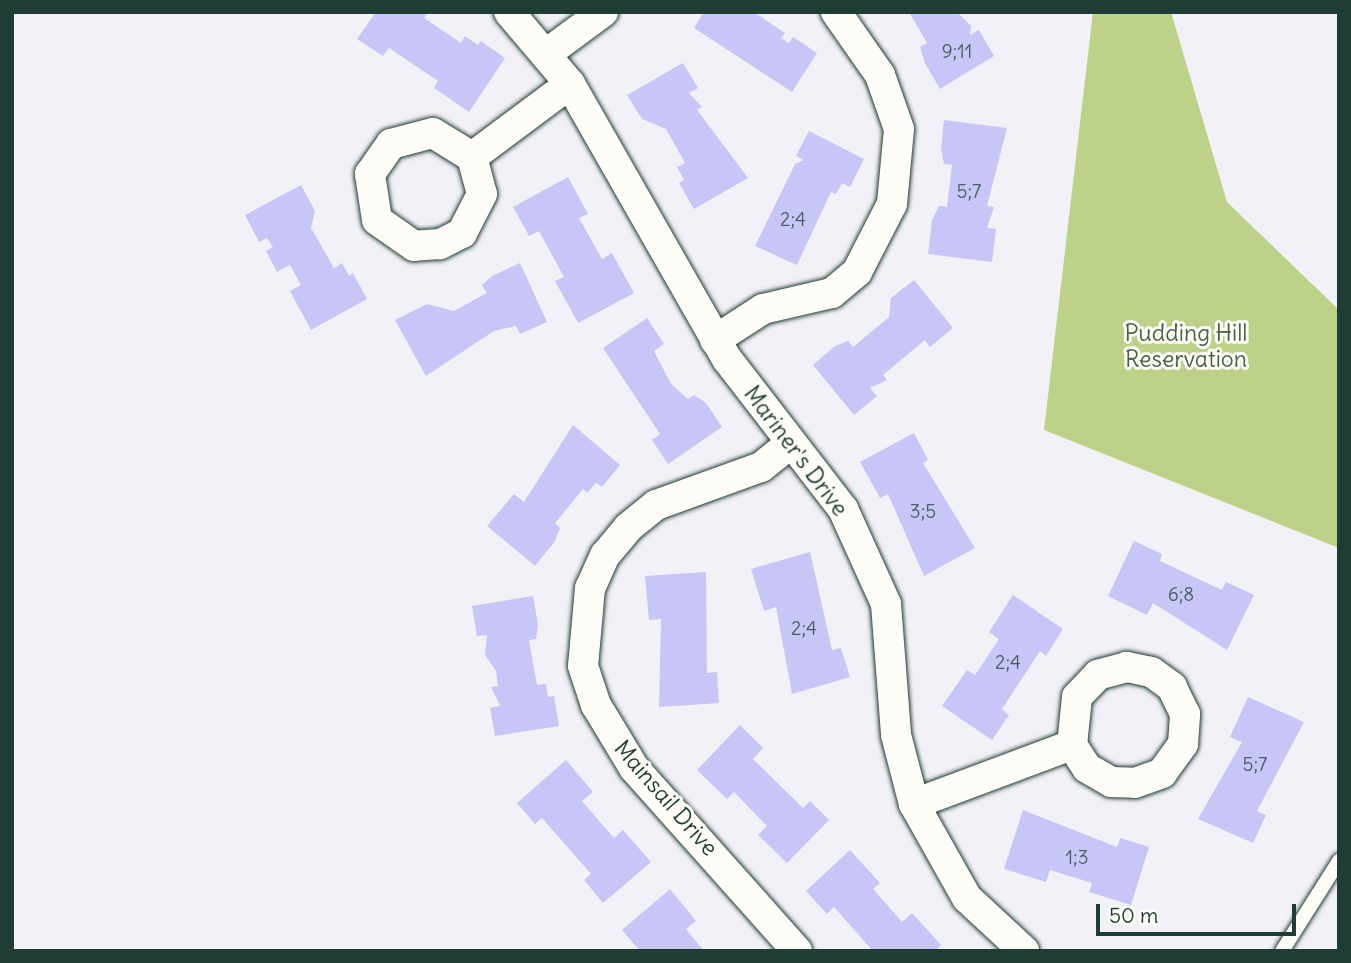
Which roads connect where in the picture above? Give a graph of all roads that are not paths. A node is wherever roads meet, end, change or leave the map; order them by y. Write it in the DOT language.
graph roads {
  1 [pos="509,12"];
  2 [pos="603,12"];
  3 [pos="836,12"];
  4 [pos="546,54"];
  5 [pos="570,84"];
  6 [pos="472,157"];
  7 [pos="715,340"];
  8 [pos="791,443"];
  9 [pos="1072,745"];
  10 [pos="914,804"];
  11 [pos="1339,861"];
  12 [pos="797,951"];
  13 [pos="1024,951"];
  14 [pos="1282,951"];
  1 -- 4 [label="street, Mariner's Drive"];
  2 -- 4 [label="street"];
  3 -- 7 [label="street"];
  4 -- 5 [label="street, Mariner's Drive"];
  5 -- 6 [label="street"];
  5 -- 7 [label="street, Mariner's Drive"];
  7 -- 8 [label="street, Mariner's Drive"];
  8 -- 10 [label="street, Mariner's Drive"];
  8 -- 12 [label="street, Mainsail Drive"];
  9 -- 10 [label="street"];
  10 -- 13 [label="street, Mariner's Drive"];
  11 -- 14 [label="lane"];
}
